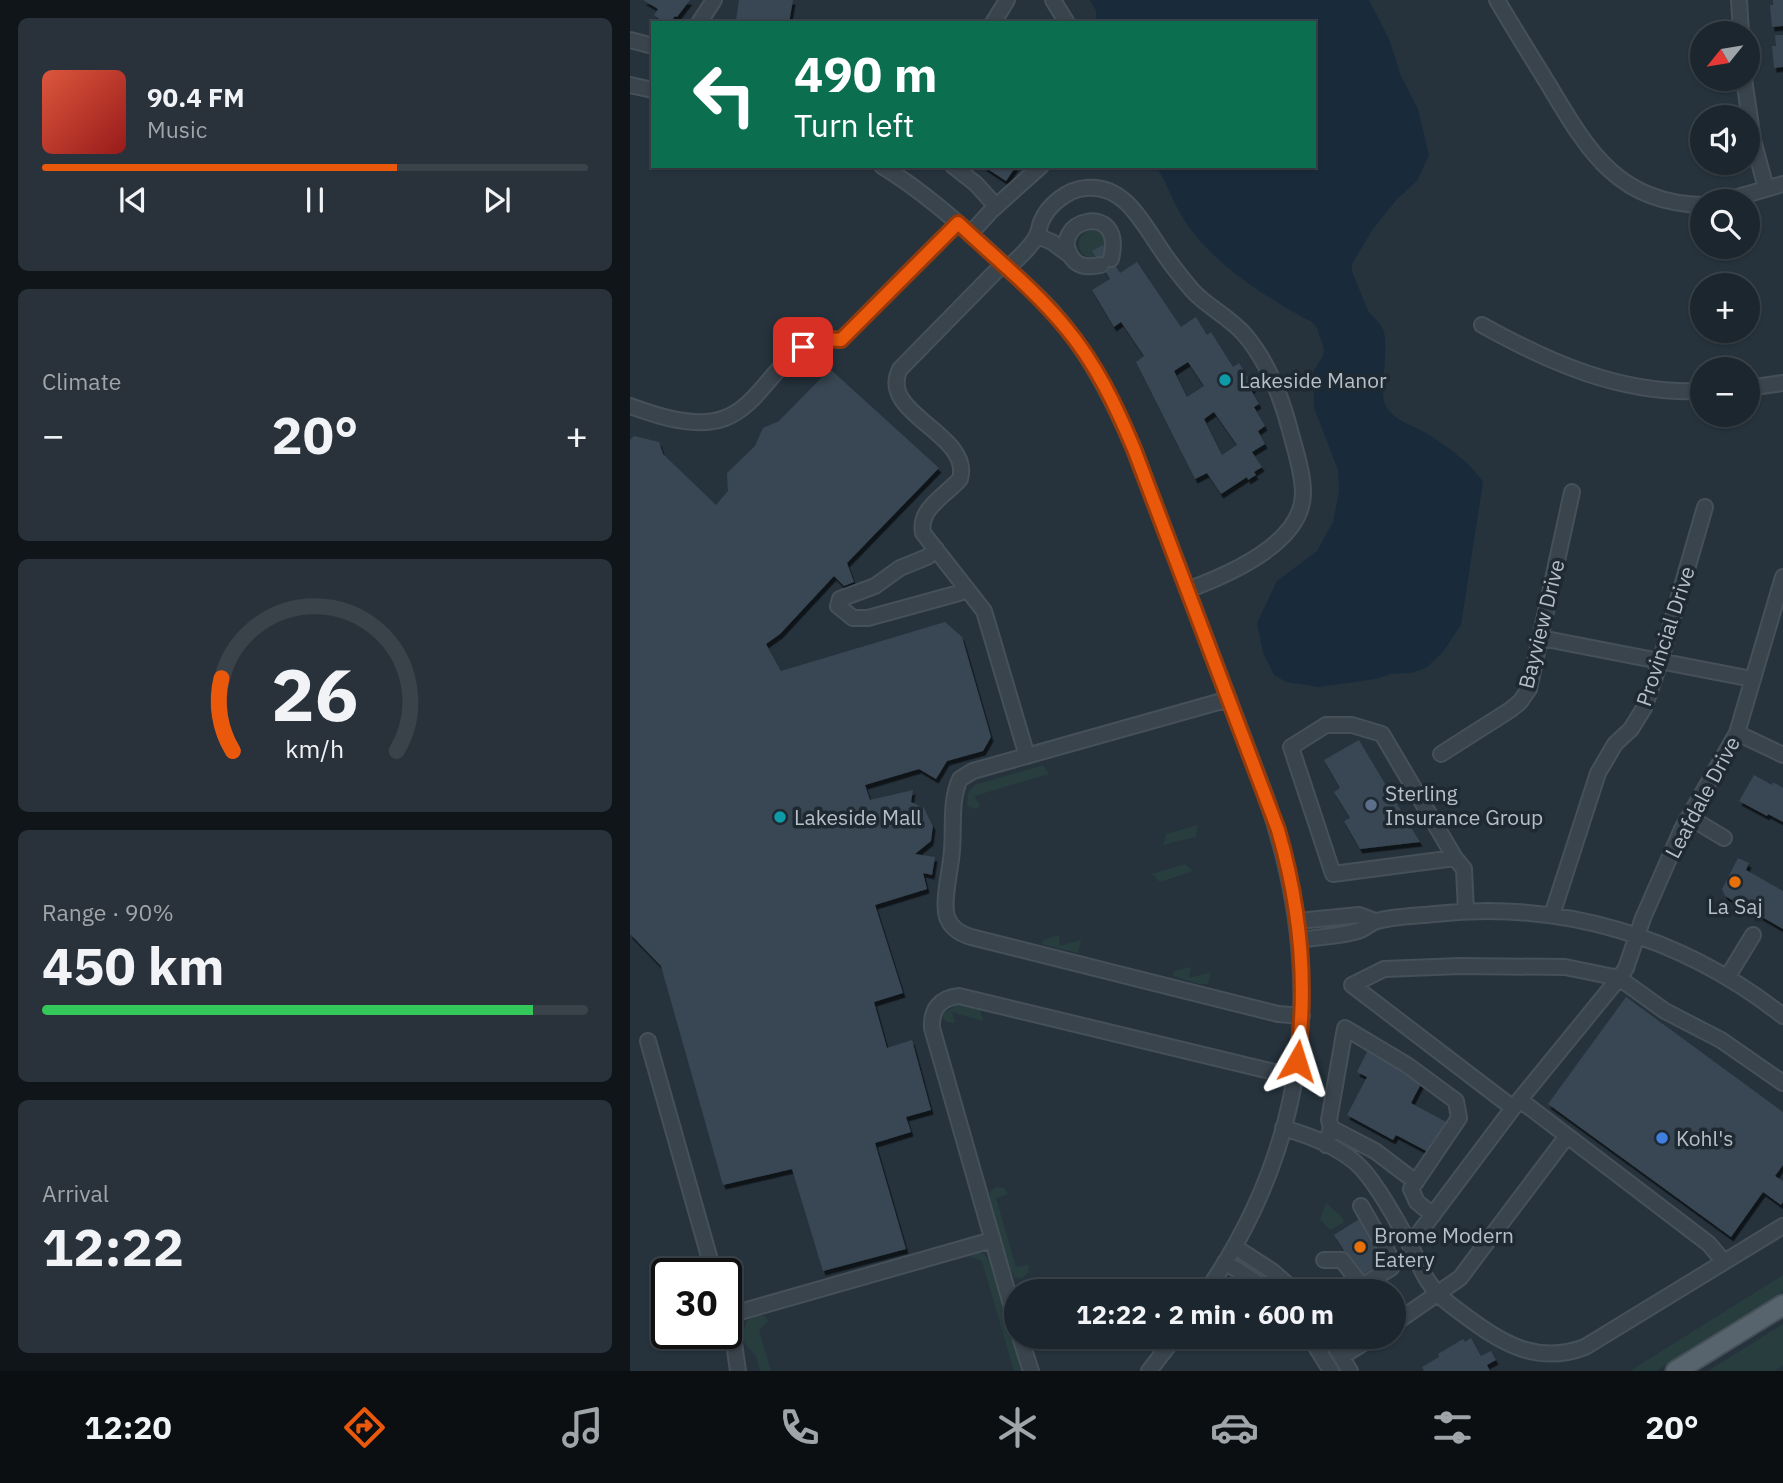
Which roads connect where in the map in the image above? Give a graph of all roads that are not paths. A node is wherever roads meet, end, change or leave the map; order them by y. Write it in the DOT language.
graph roads {
  1 [pos="714,0"];
  2 [pos="1007,0"];
  3 [pos="1053,0"];
  4 [pos="1497,0"];
  5 [pos="1740,0"];
  6 [pos="700,21"];
  7 [pos="994,21"];
  8 [pos="1067,21"];
  9 [pos="1741,21"];
  10 [pos="630,40"];
  11 [pos="651,45"];
  12 [pos="630,85"];
  13 [pos="651,90"];
  14 [pos="1746,91"];
  15 [pos="885,168"];
  16 [pos="956,168"];
  17 [pos="1039,168"];
  18 [pos="1783,184"];
  19 [pos="1766,188"];
  20 [pos="1760,190"];
  21 [pos="1690,204"];
  22 [pos="996,206"];
  23 [pos="958,223"];
  24 [pos="970,234"];
  25 [pos="1069,234"];
  26 [pos="1037,236"];
  27 [pos="1052,242"];
  28 [pos="1071,256"];
  29 [pos="1005,266"];
  30 [pos="1482,325"];
  31 [pos="1783,383"];
  32 [pos="1760,386"];
  33 [pos="1690,391"];
  34 [pos="630,406"];
  35 [pos="1572,492"];
  36 [pos="1705,507"];
  37 [pos="936,549"];
  38 [pos="1783,577"];
  39 [pos="967,589"];
  40 [pos="1187,590"];
  41 [pos="1541,638"];
  42 [pos="1660,662"];
  43 [pos="1752,680"];
  44 [pos="1229,699"];
  45 [pos="1737,733"];
  46 [pos="1441,754"];
  47 [pos="1027,755"];
  48 [pos="1783,755"];
  49 [pos="1689,817"];
  50 [pos="1724,838"];
  51 [pos="1455,858"];
  52 [pos="1466,911"];
  53 [pos="1552,915"];
  54 [pos="1298,921"];
  55 [pos="1376,921"];
  56 [pos="1753,934"];
  57 [pos="1637,935"];
  58 [pos="1300,940"];
  59 [pos="1728,976"];
  60 [pos="1619,978"];
  61 [pos="1781,1011"];
  62 [pos="1302,1016"];
  63 [pos="648,1041"];
  64 [pos="1295,1077"];
  65 [pos="1783,1083"];
  66 [pos="1517,1104"];
  67 [pos="1283,1128"];
  68 [pos="1331,1128"];
  69 [pos="1567,1136"];
  70 [pos="1326,1144"];
  71 [pos="1416,1182"];
  72 [pos="1361,1206"];
  73 [pos="1433,1215"];
  74 [pos="1783,1226"];
  75 [pos="992,1240"];
  76 [pos="1410,1245"];
  77 [pos="1235,1247"];
  78 [pos="709,1258"];
  79 [pos="1324,1259"];
  80 [pos="1226,1262"];
  81 [pos="1724,1262"];
  82 [pos="1215,1279"];
  83 [pos="1252,1279"];
  84 [pos="1281,1279"];
  85 [pos="1004,1281"];
  86 [pos="1438,1294"];
  87 [pos="1783,1305"];
  88 [pos="1406,1316"];
  89 [pos="1024,1349"];
  90 [pos="1166,1349"];
  91 [pos="1317,1349"];
  92 [pos="1336,1349"];
  93 [pos="1354,1349"];
  94 [pos="1341,1357"];
  95 [pos="1685,1368"];
  96 [pos="738,1371"];
  97 [pos="1031,1371"];
  98 [pos="1149,1371"];
  99 [pos="1331,1371"];
  100 [pos="1350,1371"];
  1 -- 6 [label="street"];
  2 -- 7 [label="street"];
  3 -- 8 [label="street"];
  4 -- 21 [label="street"];
  5 -- 9 [label="street"];
  10 -- 11 [label="street"];
  12 -- 13 [label="street"];
  14 -- 19 [label="street"];
  15 -- 23 [label="street"];
  16 -- 22 [label="street"];
  17 -- 22 [label="street"];
  18 -- 19 [label="street"];
  19 -- 20 [label="street"];
  22 -- 24 [label="street"];
  23 -- 24 [label="street"];
  23 -- 34 [label="street"];
  24 -- 29 [label="street"];
  25 -- 27 [label="street"];
  25 -- 28 [label="street"];
  25 -- 28 [label="street"];
  26 -- 27 [label="street"];
  26 -- 29 [label="street"];
  26 -- 40 [label="street"];
  27 -- 28 [label="street"];
  29 -- 37 [label="street"];
  29 -- 40 [label="street"];
  30 -- 33 [label="street"];
  31 -- 32 [label="street"];
  35 -- 41 [label="street, Bayview Drive"];
  36 -- 42 [label="street, Provincial Drive"];
  37 -- 39 [label="street"];
  37 -- 39 [label="street"];
  38 -- 43 [label="street, Leafdale Drive"];
  39 -- 47 [label="street"];
  40 -- 44 [label="street"];
  41 -- 42 [label="street"];
  41 -- 46 [label="street, Bayview Drive"];
  42 -- 43 [label="street"];
  42 -- 53 [label="street, Provincial Drive"];
  43 -- 45 [label="street, Leafdale Drive"];
  44 -- 47 [label="street"];
  44 -- 54 [label="street"];
  45 -- 48 [label="street"];
  45 -- 49 [label="street, Leafdale Drive"];
  47 -- 62 [label="street"];
  49 -- 50 [label="street"];
  49 -- 57 [label="street, Leafdale Drive"];
  51 -- 51 [label="street"];
  51 -- 52 [label="street"];
  52 -- 53 [label="street"];
  52 -- 55 [label="street"];
  53 -- 57 [label="street"];
  54 -- 55 [label="street"];
  54 -- 58 [label="street"];
  55 -- 58 [label="street"];
  56 -- 59 [label="street"];
  57 -- 59 [label="street"];
  57 -- 60 [label="street, Leafdale Drive"];
  58 -- 62 [label="street"];
  59 -- 61 [label="street"];
  60 -- 65 [label="street"];
  60 -- 66 [label="street, Leafdale Drive"];
  60 -- 66 [label="street"];
  62 -- 64 [label="street"];
  63 -- 78 [label="street"];
  64 -- 67 [label="street"];
  64 -- 75 [label="street"];
  66 -- 69 [label="street"];
  66 -- 73 [label="street, Leafdale Drive"];
  67 -- 70 [label="street"];
  67 -- 77 [label="street"];
  68 -- 70 [label="street"];
  68 -- 71 [label="street"];
  68 -- 71 [label="street"];
  69 -- 81 [label="street"];
  69 -- 86 [label="street"];
  70 -- 76 [label="street"];
  71 -- 73 [label="street"];
  72 -- 79 [label="street"];
  73 -- 76 [label="street, Leafdale Drive"];
  74 -- 81 [label="street"];
  75 -- 85 [label="street"];
  75 -- 96 [label="street"];
  76 -- 86 [label="street"];
  77 -- 80 [label="street"];
  77 -- 84 [label="street"];
  80 -- 82 [label="street"];
  80 -- 83 [label="street"];
  81 -- 86 [label="street"];
  86 -- 88 [label="street"];
  87 -- 95 [label="main road"];
  89 -- 97 [label="street"];
  90 -- 98 [label="street"];
  91 -- 99 [label="street"];
  92 -- 94 [label="street"];
  93 -- 94 [label="street"];
  94 -- 100 [label="street"];
}
